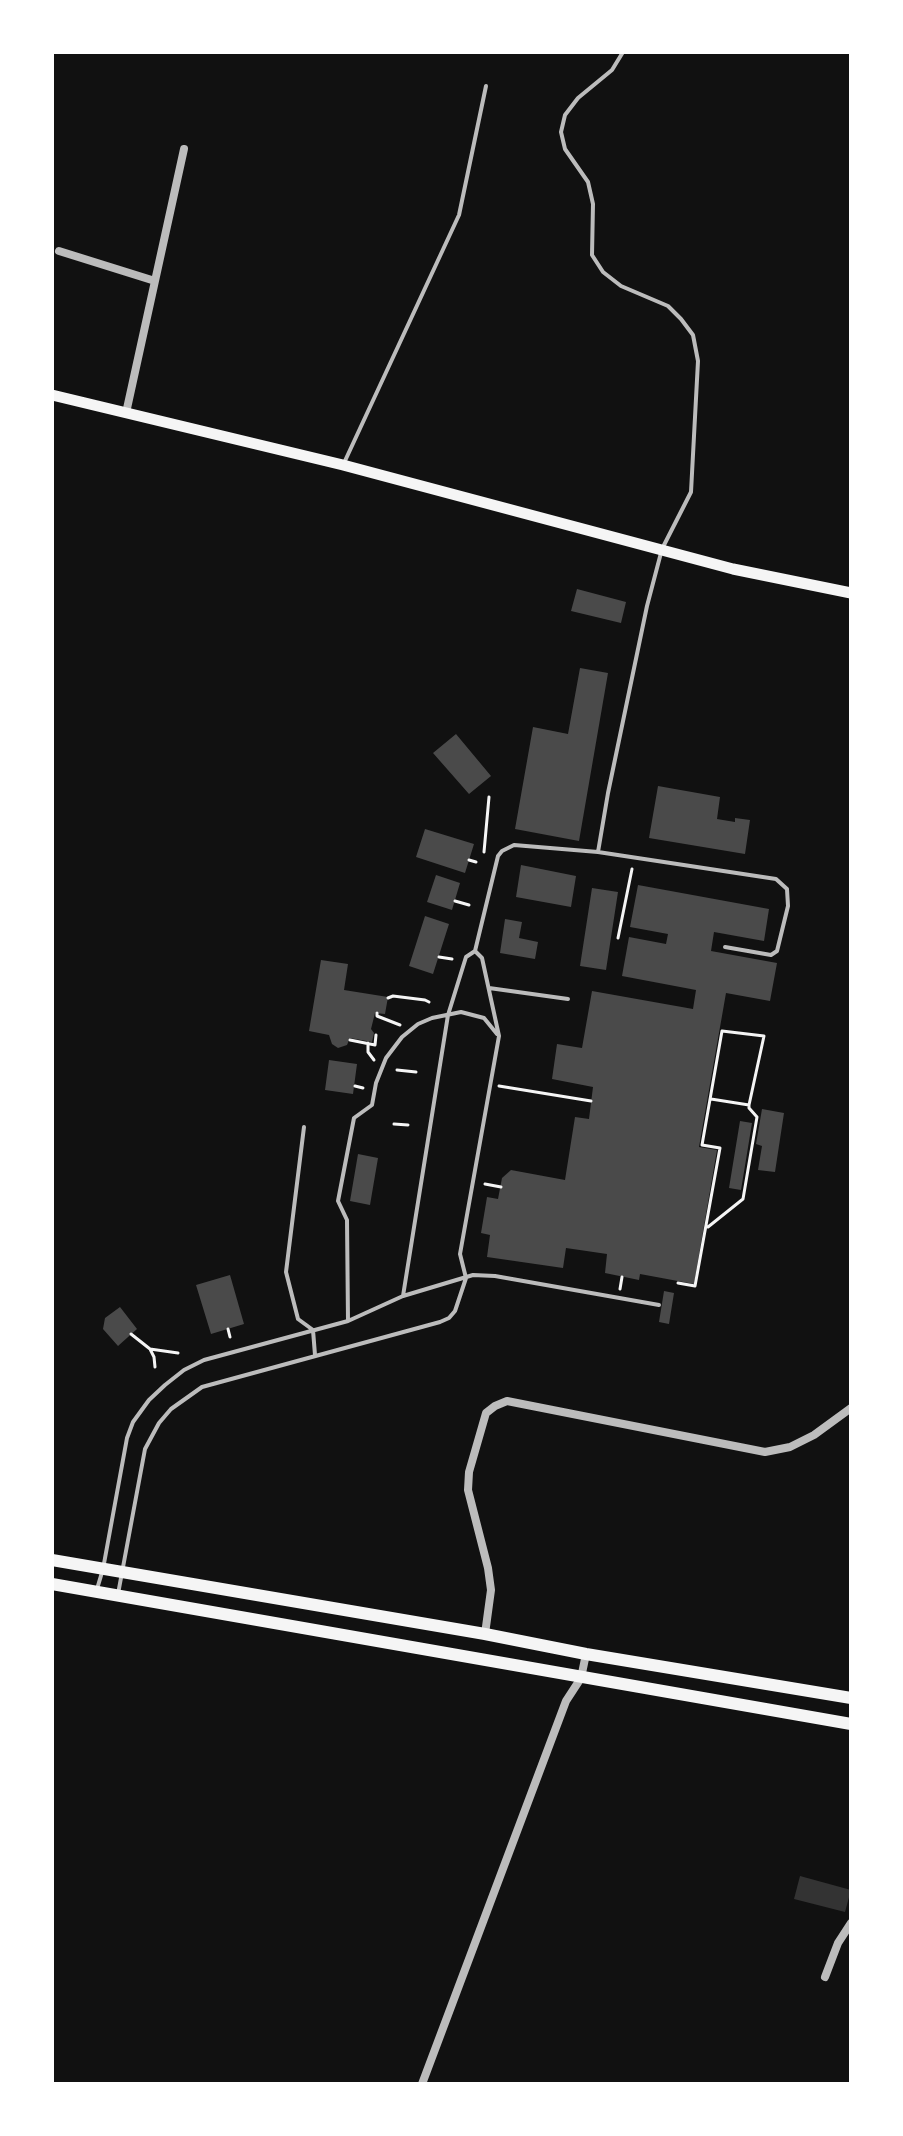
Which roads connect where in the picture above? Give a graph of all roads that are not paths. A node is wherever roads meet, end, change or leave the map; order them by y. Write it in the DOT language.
graph roads {
  1 [pos="623,52"];
  2 [pos="486,86"];
  3 [pos="184,149"];
  4 [pos="59,251"];
  5 [pos="155,281"];
  6 [pos="52,395"];
  7 [pos="126,413"];
  8 [pos="343,465"];
  9 [pos="662,549"];
  10 [pos="851,593"];
  11 [pos="598,852"];
  12 [pos="725,947"];
  13 [pos="475,951"];
  14 [pos="489,988"];
  15 [pos="568,999"];
  16 [pos="448,1015"];
  17 [pos="499,1036"];
  18 [pos="304,1127"];
  19 [pos="466,1278"];
  20 [pos="403,1296"];
  21 [pos="659,1305"];
  22 [pos="348,1321"];
  23 [pos="313,1330"];
  24 [pos="315,1355"];
  25 [pos="851,1408"];
  26 [pos="52,1560"];
  27 [pos="103,1569"];
  28 [pos="122,1573"];
  29 [pos="52,1584"];
  30 [pos="96,1591"];
  31 [pos="118,1597"];
  32 [pos="299,1602"];
  33 [pos="296,1626"];
  34 [pos="485,1634"];
  35 [pos="586,1654"];
  36 [pos="581,1678"];
  37 [pos="739,1679"];
  38 [pos="851,1698"];
  39 [pos="734,1703"];
  40 [pos="851,1724"];
  41 [pos="851,1923"];
  42 [pos="825,1977"];
  43 [pos="422,2084"];
  1 -- 9 [label="lane"];
  2 -- 8 [label="lane"];
  3 -- 5 [label="street"];
  4 -- 5 [label="street"];
  5 -- 7 [label="street"];
  6 -- 7 [label="main road"];
  7 -- 8 [label="main road"];
  8 -- 9 [label="main road"];
  9 -- 10 [label="main road"];
  9 -- 11 [label="lane"];
  11 -- 12 [label="lane"];
  11 -- 13 [label="lane"];
  13 -- 14 [label="lane"];
  13 -- 16 [label="lane"];
  14 -- 15 [label="lane"];
  14 -- 17 [label="lane"];
  16 -- 17 [label="lane"];
  16 -- 20 [label="lane"];
  16 -- 22 [label="lane"];
  17 -- 19 [label="lane"];
  18 -- 23 [label="lane"];
  19 -- 20 [label="lane"];
  19 -- 21 [label="lane"];
  19 -- 24 [label="lane"];
  20 -- 22 [label="lane"];
  22 -- 23 [label="lane"];
  23 -- 24 [label="lane"];
  23 -- 27 [label="lane"];
  24 -- 28 [label="lane"];
  25 -- 34 [label="street"];
  26 -- 27 [label="highway"];
  27 -- 28 [label="highway"];
  27 -- 30 [label="lane"];
  28 -- 31 [label="lane"];
  28 -- 32 [label="highway"];
  29 -- 30 [label="highway"];
  30 -- 31 [label="highway"];
  31 -- 33 [label="highway"];
  32 -- 33 [label="highway"];
  32 -- 34 [label="highway"];
  33 -- 36 [label="highway"];
  34 -- 35 [label="highway"];
  35 -- 36 [label="street"];
  35 -- 37 [label="highway"];
  36 -- 39 [label="highway"];
  36 -- 43 [label="street"];
  37 -- 38 [label="highway"];
  37 -- 39 [label="highway"];
  39 -- 40 [label="highway"];
  41 -- 42 [label="street"];
}
